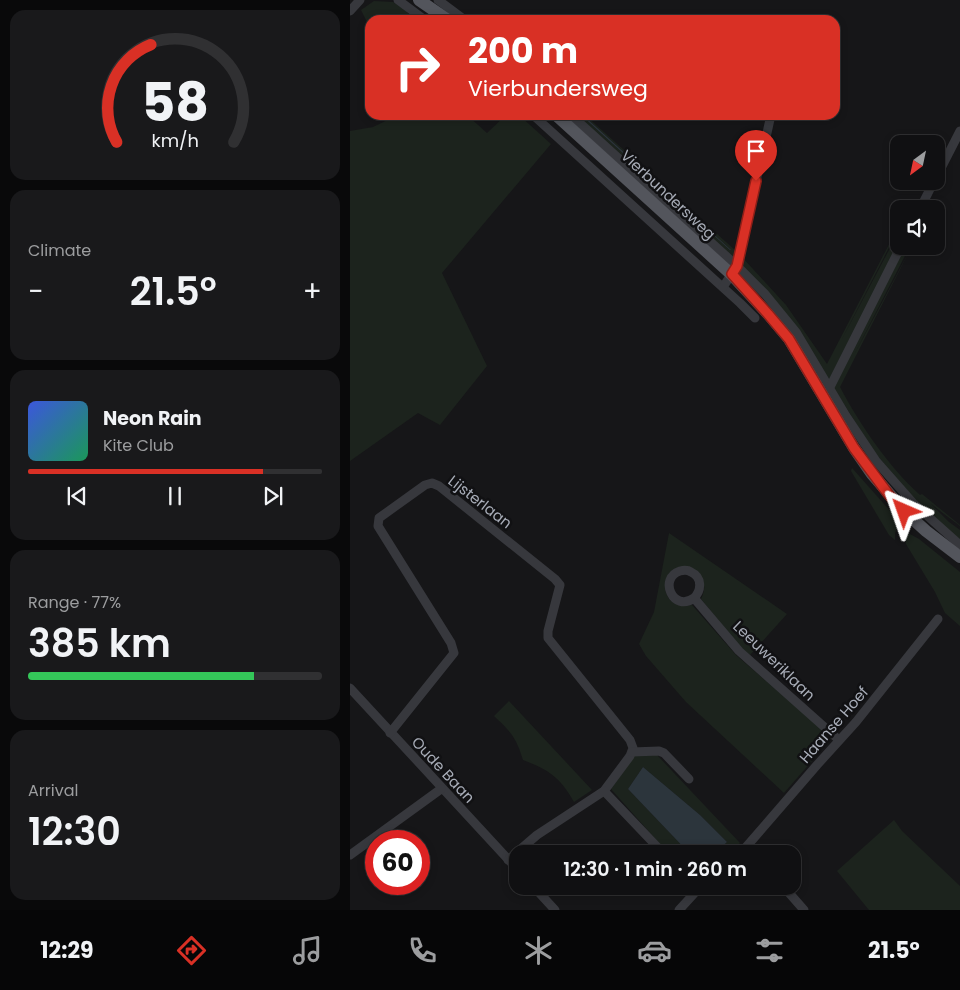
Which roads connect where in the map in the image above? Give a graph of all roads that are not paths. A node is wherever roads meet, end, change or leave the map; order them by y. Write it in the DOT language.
graph roads {
  1 [pos="360,0"];
  2 [pos="398,0"];
  3 [pos="419,0"];
  4 [pos="438,0"];
  5 [pos="350,11"];
  6 [pos="419,15"];
  7 [pos="441,15"];
  8 [pos="458,15"];
  9 [pos="538,120"];
  10 [pos="562,120"];
  11 [pos="575,120"];
  12 [pos="770,120"];
  13 [pos="960,132"];
  14 [pos="945,161"];
  15 [pos="896,255"];
  16 [pos="734,270"];
  17 [pos="722,287"];
  18 [pos="755,318"];
  19 [pos="830,387"];
  20 [pos="824,399"];
  21 [pos="960,545"];
  22 [pos="960,558"];
  23 [pos="694,598"];
  24 [pos="938,619"];
  25 [pos="350,688"];
  26 [pos="390,733"];
  27 [pos="839,740"];
  28 [pos="632,752"];
  29 [pos="689,779"];
  30 [pos="442,789"];
  31 [pos="604,791"];
  32 [pos="655,845"];
  33 [pos="749,845"];
  34 [pos="350,855"];
  35 [pos="508,860"];
  36 [pos="541,895"];
  37 [pos="691,895"];
  38 [pos="791,895"];
  39 [pos="555,910"];
  40 [pos="679,910"];
  41 [pos="804,910"];
  1 -- 5 [label="street"];
  2 -- 6 [label="street"];
  3 -- 7 [label="main road"];
  4 -- 8 [label="street"];
  9 -- 17 [label="street, Vierbundersweg"];
  10 -- 16 [label="main road, Vierbundersweg"];
  11 -- 16 [label="street, Vierbundersweg"];
  12 -- 16 [label="street"];
  13 -- 14 [label="street"];
  15 -- 19 [label="street"];
  16 -- 17 [label="street"];
  16 -- 19 [label="street, Vierbundersweg"];
  16 -- 20 [label="main road, Vierbundersweg"];
  17 -- 18 [label="street, Vierbundersweg"];
  19 -- 20 [label="street"];
  19 -- 21 [label="street, Vierbundersweg"];
  20 -- 22 [label="main road, Vierbundersweg"];
  23 -- 27 [label="street, Leeuweriklaan"];
  24 -- 27 [label="street, Haanse Hoef"];
  25 -- 26 [label="street, Oude Baan"];
  26 -- 28 [label="street, Lijsterlaan"];
  26 -- 30 [label="street, Oude Baan"];
  27 -- 33 [label="street, Haanse Hoef"];
  28 -- 29 [label="street"];
  28 -- 31 [label="street"];
  30 -- 34 [label="street"];
  30 -- 35 [label="street, Oude Baan"];
  31 -- 32 [label="street"];
  31 -- 35 [label="street"];
  36 -- 39 [label="street"];
  37 -- 40 [label="street"];
  38 -- 41 [label="street"];
}
